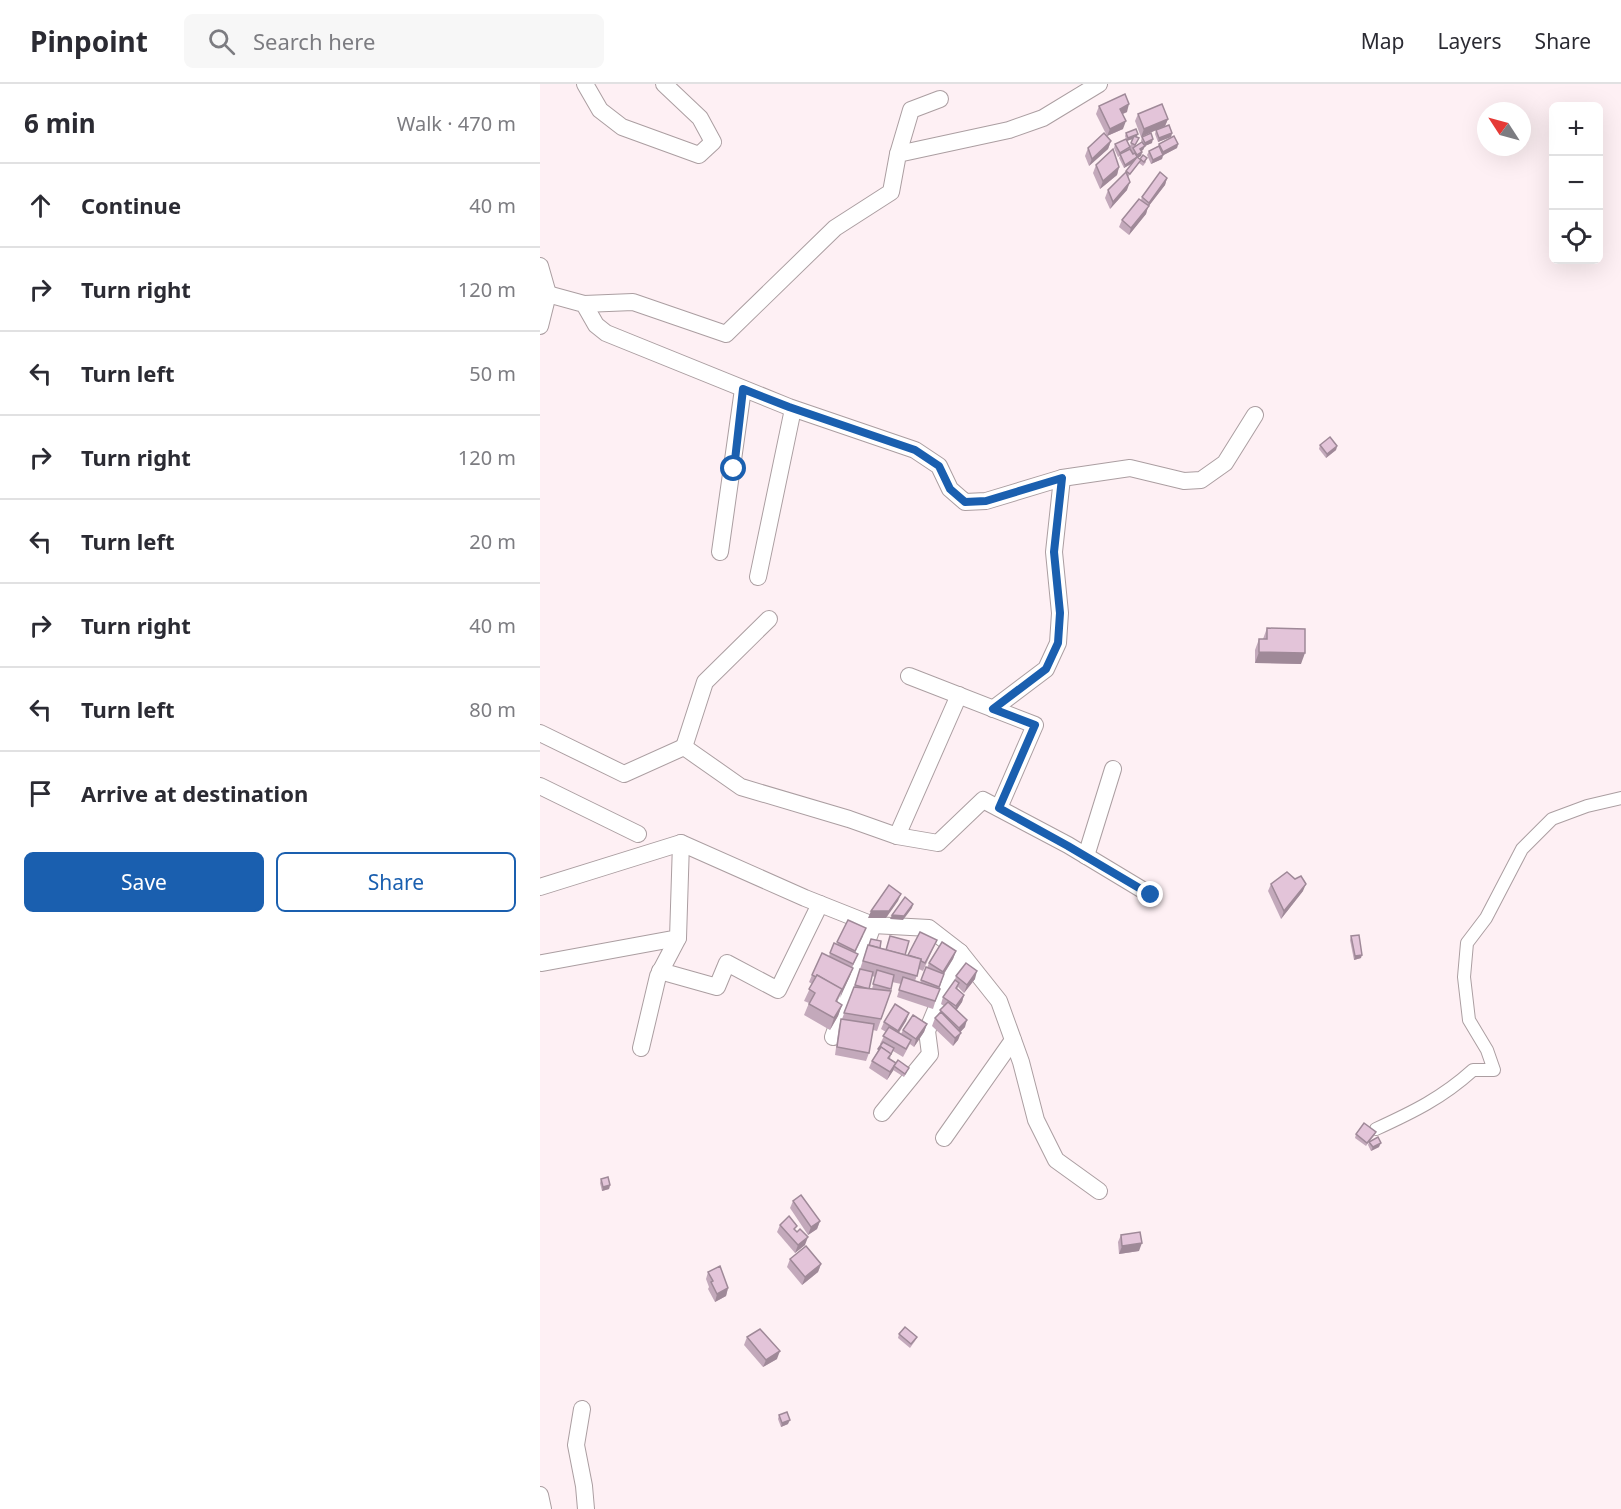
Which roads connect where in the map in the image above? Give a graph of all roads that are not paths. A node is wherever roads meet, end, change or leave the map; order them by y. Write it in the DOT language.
graph roads {
  1 [pos="585,84"];
  2 [pos="664,84"];
  3 [pos="1099,84"];
  4 [pos="940,99"];
  5 [pos="898,154"];
  6 [pos="540,266"];
  7 [pos="544,293"];
  8 [pos="584,304"];
  9 [pos="540,327"];
  10 [pos="743,389"];
  11 [pos="793,408"];
  12 [pos="1255,414"];
  13 [pos="1062,478"];
  14 [pos="720,552"];
  15 [pos="758,577"];
  16 [pos="768,619"];
  17 [pos="909,676"];
  18 [pos="959,695"];
  19 [pos="993,709"];
  20 [pos="540,733"];
  21 [pos="684,747"];
  22 [pos="1113,769"];
  23 [pos="540,786"];
  24 [pos="1621,798"];
  25 [pos="999,808"];
  26 [pos="638,834"];
  27 [pos="897,837"];
  28 [pos="681,843"];
  29 [pos="1086,856"];
  30 [pos="540,887"];
  31 [pos="1151,895"];
  32 [pos="820,904"];
  33 [pos="873,926"];
  34 [pos="678,938"];
  35 [pos="960,952"];
  36 [pos="543,963"];
  37 [pos="660,971"];
  38 [pos="833,1037"];
  39 [pos="1012,1040"];
  40 [pos="640,1048"];
  41 [pos="882,1113"];
  42 [pos="1376,1129"];
  43 [pos="944,1138"];
  44 [pos="1099,1191"];
  45 [pos="582,1409"];
  46 [pos="540,1495"];
  47 [pos="543,1509"];
  48 [pos="586,1509"];
  1 -- 2 [label="street"];
  3 -- 5 [label="street"];
  4 -- 5 [label="street"];
  5 -- 8 [label="street"];
  6 -- 7 [label="street"];
  7 -- 8 [label="street"];
  7 -- 9 [label="street"];
  8 -- 10 [label="street"];
  10 -- 11 [label="street"];
  10 -- 14 [label="street"];
  11 -- 13 [label="street"];
  11 -- 15 [label="street"];
  12 -- 13 [label="street"];
  13 -- 19 [label="street"];
  16 -- 21 [label="street"];
  17 -- 18 [label="street"];
  18 -- 19 [label="street"];
  18 -- 27 [label="street"];
  19 -- 25 [label="street"];
  20 -- 21 [label="street"];
  21 -- 27 [label="street"];
  22 -- 29 [label="street"];
  23 -- 26 [label="street"];
  24 -- 42 [label="street"];
  25 -- 27 [label="street"];
  25 -- 29 [label="street"];
  28 -- 30 [label="street"];
  28 -- 32 [label="street"];
  28 -- 34 [label="street"];
  29 -- 31 [label="street"];
  32 -- 33 [label="street"];
  32 -- 37 [label="street"];
  33 -- 35 [label="street"];
  33 -- 38 [label="street"];
  34 -- 36 [label="street"];
  34 -- 37 [label="street"];
  35 -- 39 [label="street"];
  35 -- 41 [label="street"];
  37 -- 40 [label="street"];
  39 -- 43 [label="street"];
  39 -- 44 [label="street"];
  45 -- 48 [label="street"];
  46 -- 47 [label="street"];
}
